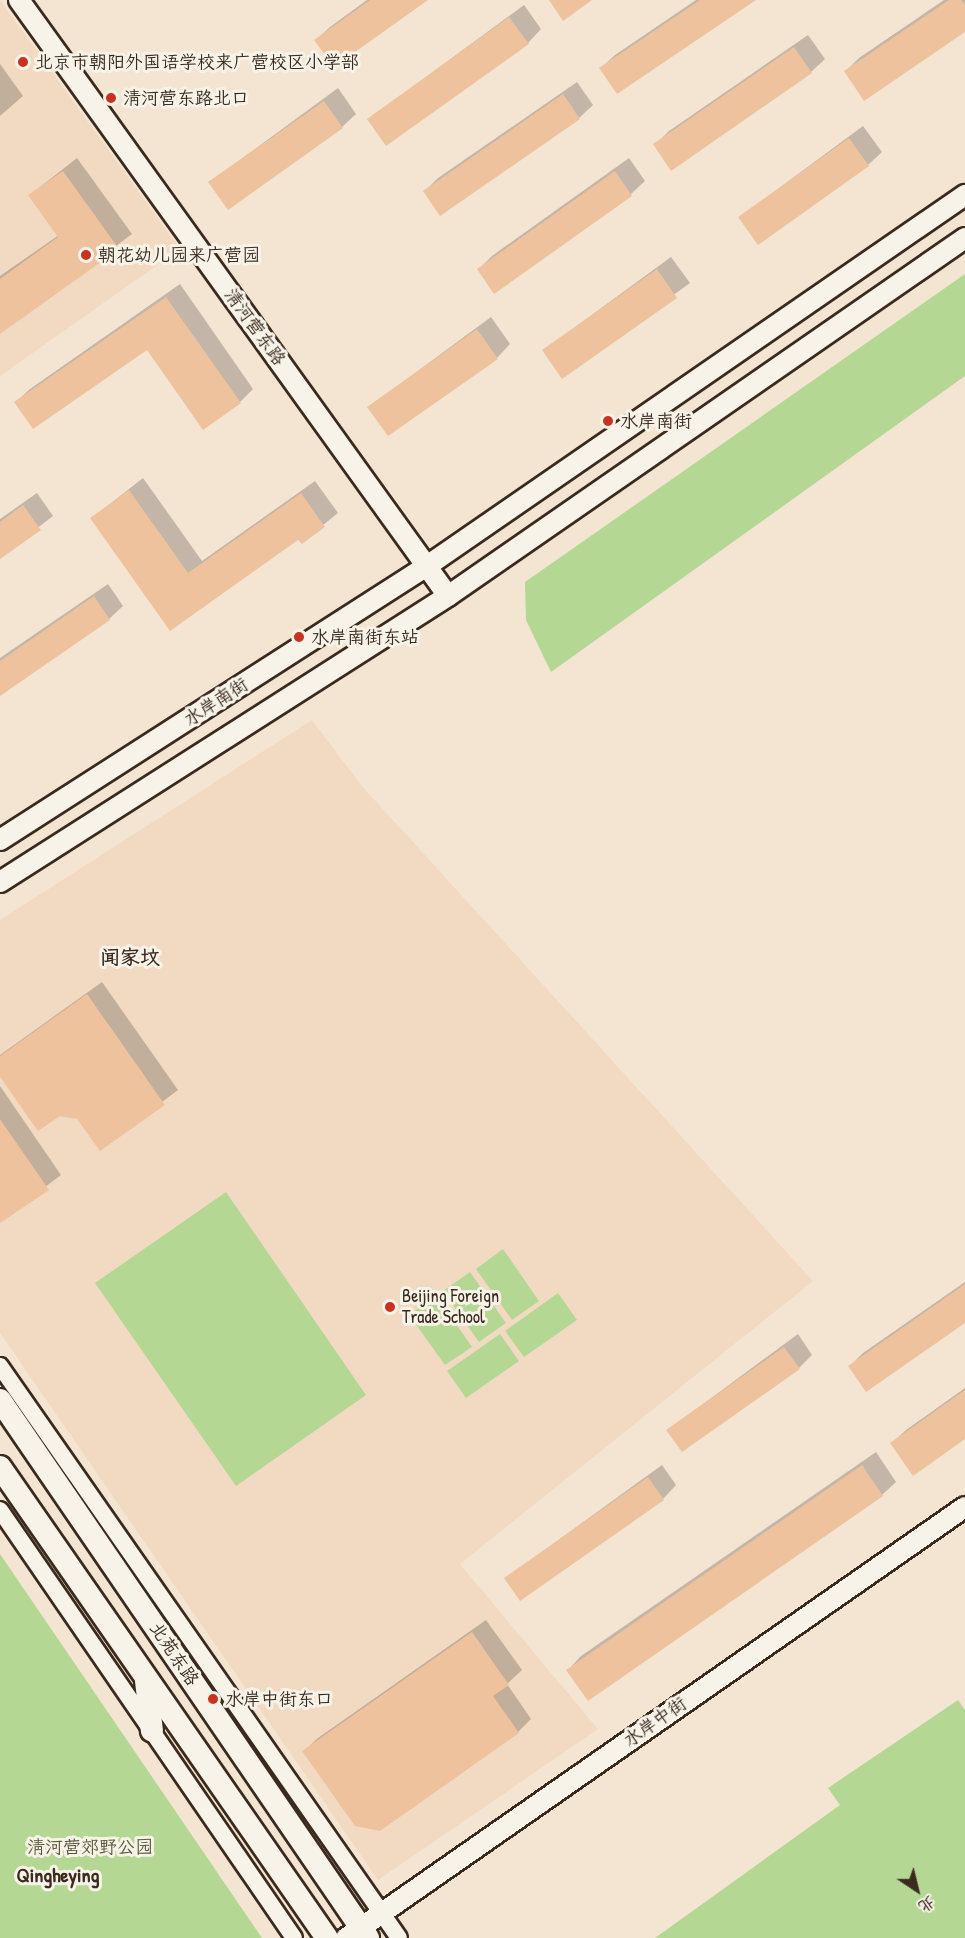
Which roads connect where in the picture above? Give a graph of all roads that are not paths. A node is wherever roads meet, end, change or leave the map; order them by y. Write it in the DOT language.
graph roads {
  1 [pos="19,0"];
  2 [pos="965,195"];
  3 [pos="965,238"];
  4 [pos="427,566"];
  5 [pos="448,596"];
  6 [pos="0,840"];
  7 [pos="0,882"];
  8 [pos="0,1366"];
  9 [pos="0,1400"];
  10 [pos="0,1467"];
  11 [pos="965,1507"];
  12 [pos="0,1510"];
  13 [pos="146,1677"];
  14 [pos="152,1731"];
  15 [pos="381,1912"];
  16 [pos="358,1934"];
  17 [pos="294,1938"];
  18 [pos="327,1938"];
  19 [pos="399,1938"];
  1 -- 4 [label="street, 清河营东路"];
  2 -- 4 [label="street, 水岸南街"];
  3 -- 5 [label="street, 水岸南街"];
  4 -- 5 [label="street, 清河营东路"];
  4 -- 6 [label="street, 水岸南街"];
  5 -- 7 [label="street, 水岸南街"];
  8 -- 15 [label="street"];
  9 -- 16 [label="main road, 北苑东路"];
  10 -- 13 [label="main road, 北苑东路"];
  11 -- 15 [label="street, 水岸中街"];
  12 -- 14 [label="street"];
  13 -- 14 [label="main road"];
  13 -- 18 [label="main road, 北苑东路"];
  14 -- 17 [label="street"];
  15 -- 16 [label="street, 水岸中街"];
  15 -- 19 [label="street"];
}
